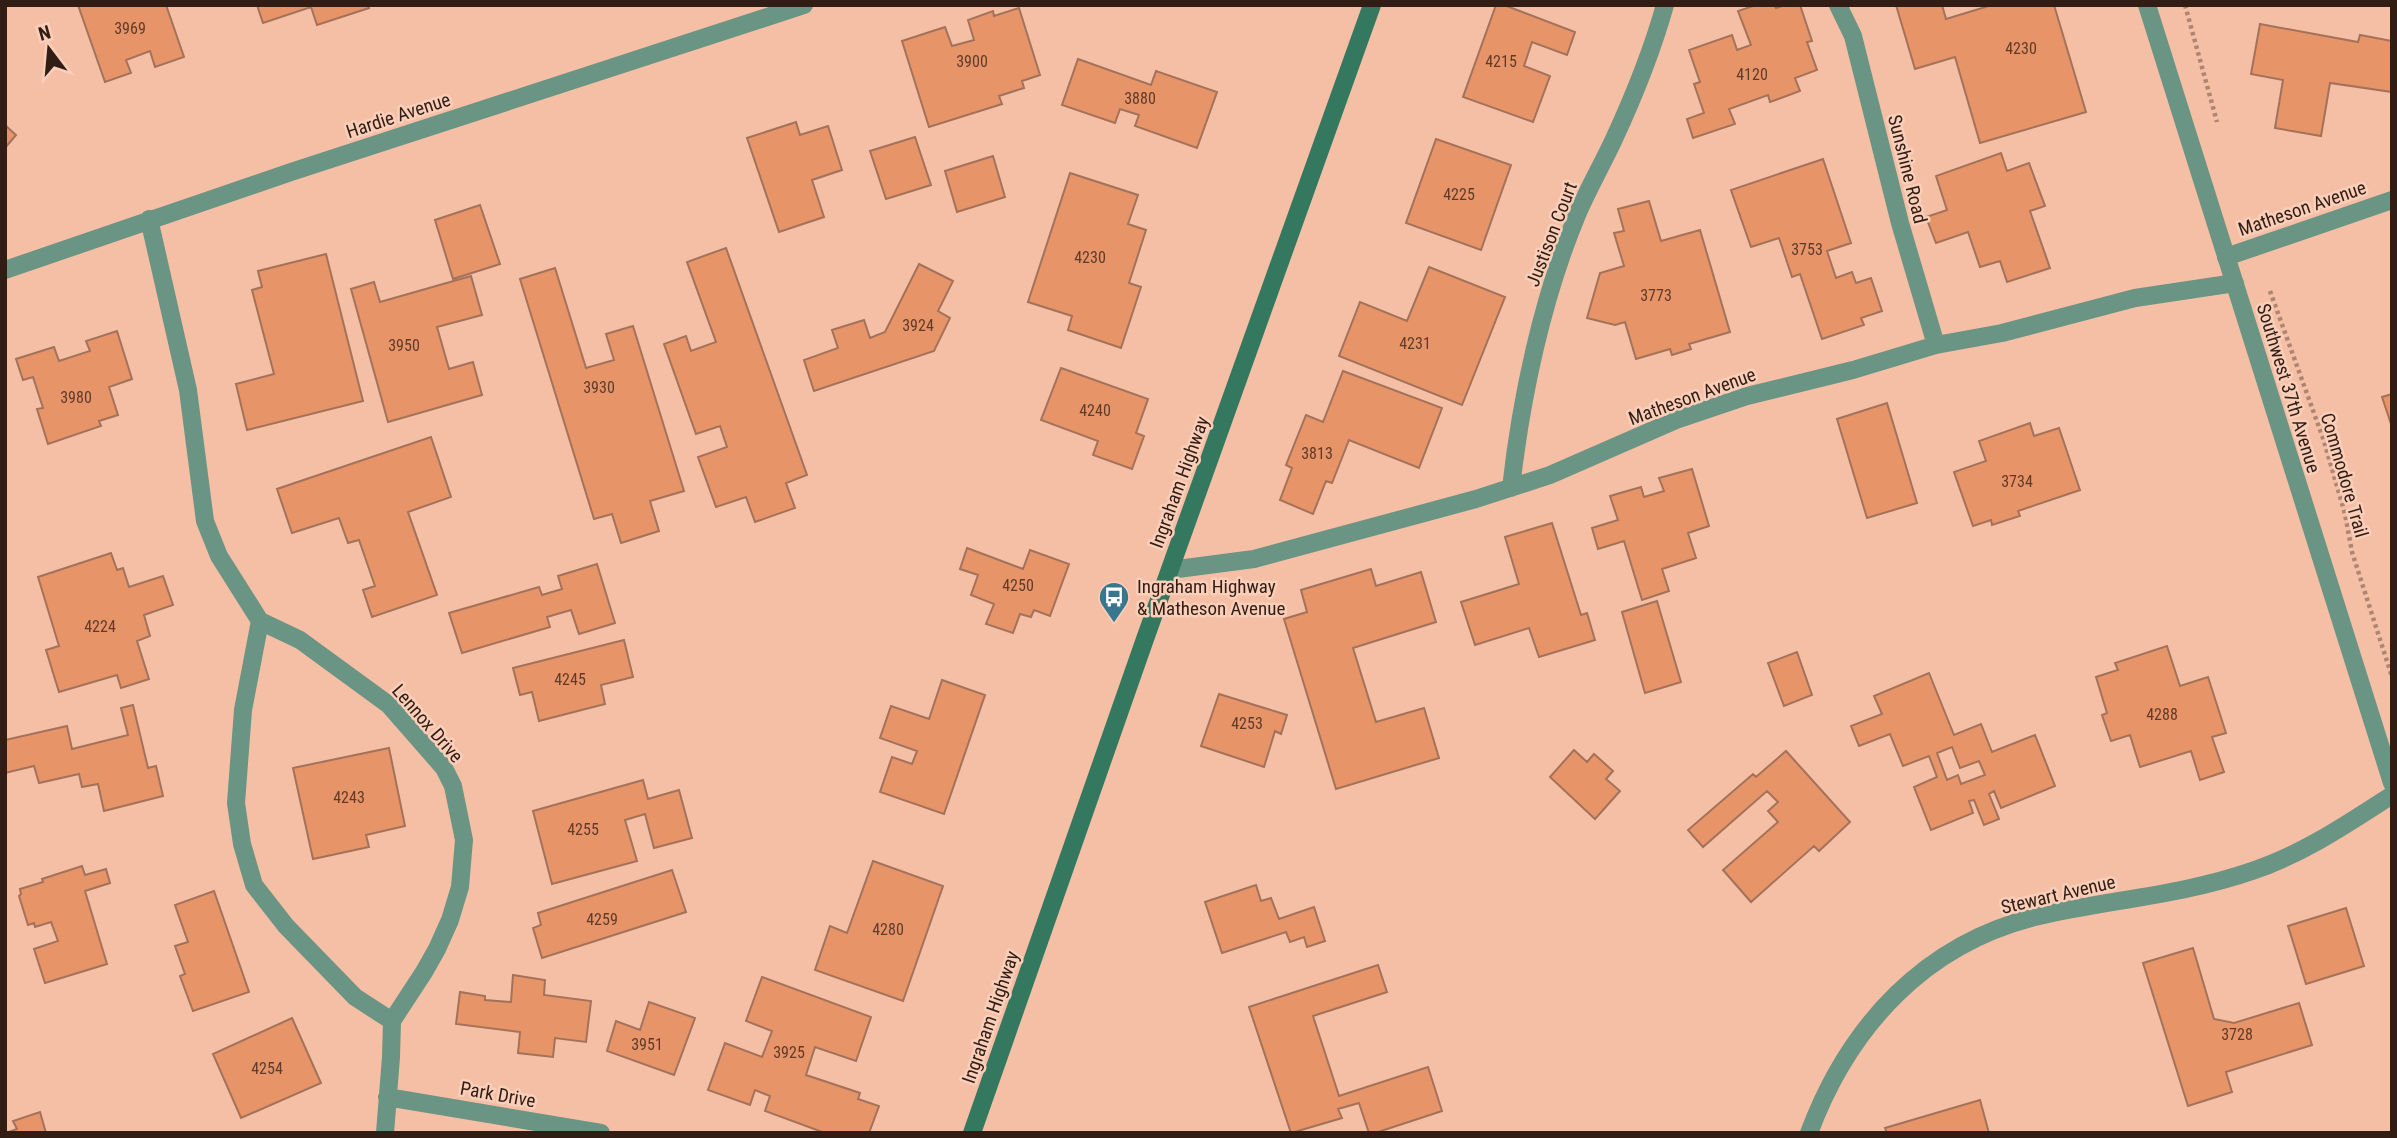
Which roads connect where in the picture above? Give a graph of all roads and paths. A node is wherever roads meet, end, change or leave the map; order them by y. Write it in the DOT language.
graph roads {
  1 [pos="804,5"];
  2 [pos="1372,5"];
  3 [pos="1665,5"];
  4 [pos="1838,5"];
  5 [pos="2147,5"];
  6 [pos="2185,5"];
  7 [pos="2218,128"];
  8 [pos="2392,200"];
  9 [pos="149,219"];
  10 [pos="2226,257"];
  11 [pos="5,270"];
  12 [pos="2267,282"];
  13 [pos="2235,283"];
  14 [pos="1936,345"];
  15 [pos="1511,488"];
  16 [pos="1170,570"];
  17 [pos="260,621"];
  18 [pos="2392,677"];
  19 [pos="2392,783"];
  20 [pos="2392,795"];
  21 [pos="392,1021"];
  22 [pos="387,1097"];
  23 [pos="385,1133"];
  24 [pos="601,1133"];
  25 [pos="972,1133"];
  26 [pos="1809,1133"];
  1 -- 9 [label="street, Hardie Avenue"];
  2 -- 16 [label="main road, Ingraham Highway"];
  3 -- 15 [label="street, Justison Court"];
  4 -- 14 [label="street, Sunshine Road"];
  5 -- 10 [label="street, Southwest 37th Avenue"];
  6 -- 7 [label="path"];
  8 -- 10 [label="street, Matheson Avenue"];
  9 -- 11 [label="street, Hardie Avenue"];
  9 -- 17 [label="street"];
  10 -- 13 [label="street, Southwest 37th Avenue"];
  12 -- 18 [label="path, Commodore Trail"];
  13 -- 14 [label="street, Matheson Avenue"];
  13 -- 19 [label="street, Southwest 37th Avenue"];
  14 -- 15 [label="street, Matheson Avenue"];
  15 -- 16 [label="street, Matheson Avenue"];
  16 -- 25 [label="main road, Ingraham Highway"];
  17 -- 21 [label="street"];
  17 -- 21 [label="street, Lennox Drive"];
  20 -- 26 [label="street, Stewart Avenue"];
  21 -- 22 [label="street"];
  22 -- 23 [label="street"];
  22 -- 24 [label="street, Park Drive"];
}
